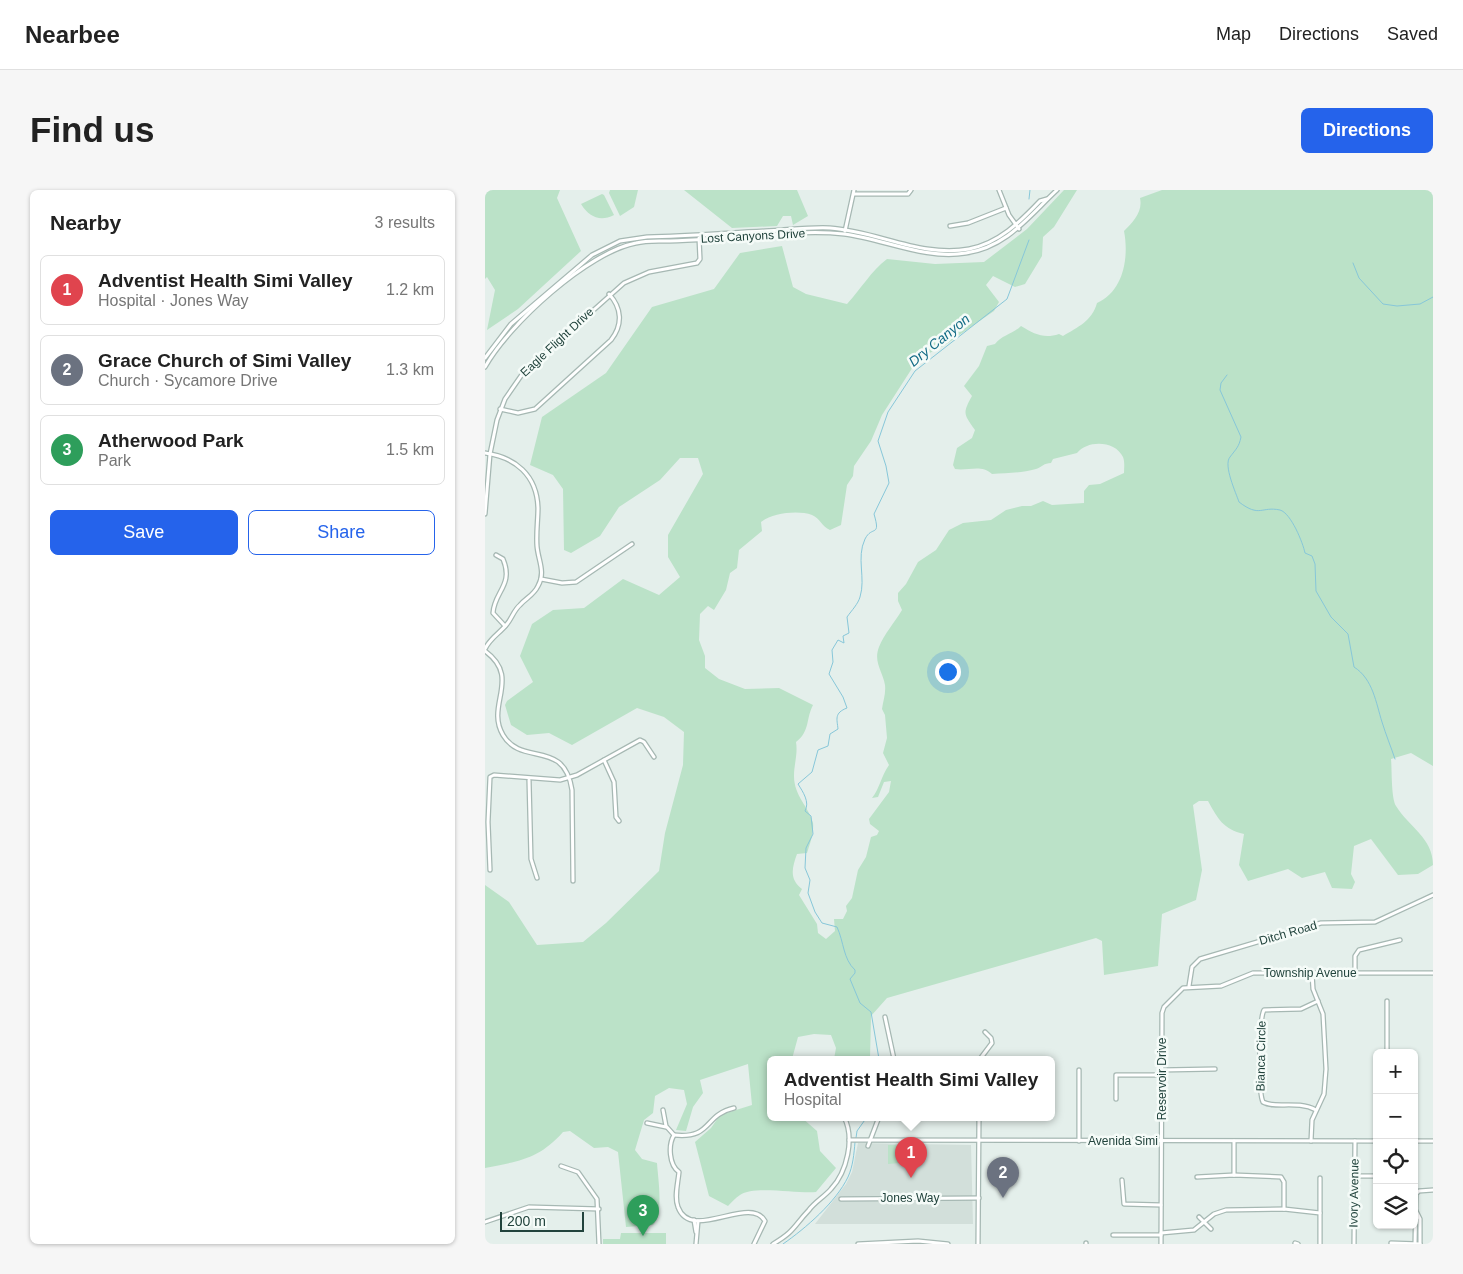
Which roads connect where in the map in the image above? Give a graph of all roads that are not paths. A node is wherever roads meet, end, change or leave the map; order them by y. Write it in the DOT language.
graph roads {
  1 [pos="999,190"];
  2 [pos="1057,190"];
  3 [pos="911,191"];
  4 [pos="854,192"];
  5 [pos="1048,198"];
  6 [pos="1006,208"];
  7 [pos="1016,225"];
  8 [pos="950,226"];
  9 [pos="1019,229"];
  10 [pos="845,232"];
  11 [pos="699,235"];
  12 [pos="699,240"];
  13 [pos="609,294"];
  14 [pos="485,358"];
  15 [pos="485,367"];
  16 [pos="500,409"];
  17 [pos="485,453"];
  18 [pos="490,454"];
  19 [pos="485,514"];
  20 [pos="632,544"];
  21 [pos="496,555"];
  22 [pos="541,579"];
  23 [pos="505,626"];
  24 [pos="485,650"];
  25 [pos="655,757"];
  26 [pos="605,760"];
  27 [pos="569,778"];
  28 [pos="529,780"];
  29 [pos="619,821"];
  30 [pos="486,822"];
  31 [pos="490,870"];
  32 [pos="537,878"];
  33 [pos="573,881"];
  34 [pos="1433,894"];
  35 [pos="1400,940"];
  36 [pos="1312,973"];
  37 [pos="1355,973"];
  38 [pos="1433,973"];
  39 [pos="1189,986"];
  40 [pos="1318,1001"];
  41 [pos="1387,1001"];
  42 [pos="885,1017"];
  43 [pos="985,1032"];
  44 [pos="1387,1049"];
  45 [pos="893,1056"];
  46 [pos="982,1056"];
  47 [pos="1215,1069"];
  48 [pos="1079,1070"];
  49 [pos="1162,1070"];
  50 [pos="1162,1075"];
  51 [pos="1115,1099"];
  52 [pos="734,1108"];
  53 [pos="663,1110"];
  54 [pos="1316,1110"];
  55 [pos="846,1121"];
  56 [pos="877,1121"];
  57 [pos="979,1121"];
  58 [pos="647,1123"];
  59 [pos="667,1127"];
  60 [pos="674,1135"];
  61 [pos="849,1140"];
  62 [pos="869,1141"];
  63 [pos="979,1141"];
  64 [pos="1079,1141"];
  65 [pos="1161,1141"];
  66 [pos="1234,1141"];
  67 [pos="1311,1141"];
  68 [pos="1355,1141"];
  69 [pos="1373,1141"];
  70 [pos="1418,1141"];
  71 [pos="1433,1141"];
  72 [pos="868,1146"];
  73 [pos="561,1166"];
  74 [pos="1234,1175"];
  75 [pos="1355,1176"];
  76 [pos="1373,1176"];
  77 [pos="1197,1177"];
  78 [pos="1319,1178"];
  79 [pos="1122,1180"];
  80 [pos="1433,1190"];
  81 [pos="1418,1192"];
  82 [pos="979,1198"];
  83 [pos="841,1199"];
  84 [pos="1161,1205"];
  85 [pos="599,1209"];
  86 [pos="1285,1209"];
  87 [pos="1320,1213"];
  88 [pos="1418,1215"];
  89 [pos="1199,1217"];
  90 [pos="696,1220"];
  91 [pos="485,1221"];
  92 [pos="1205,1223"];
  93 [pos="1211,1229"];
  94 [pos="1415,1229"];
  95 [pos="1161,1234"];
  96 [pos="1113,1235"];
  97 [pos="918,1242"];
  98 [pos="1391,1243"];
  99 [pos="599,1244"];
  100 [pos="696,1244"];
  101 [pos="754,1244"];
  102 [pos="773,1244"];
  103 [pos="859,1244"];
  104 [pos="948,1244"];
  105 [pos="978,1244"];
  106 [pos="1161,1244"];
  107 [pos="1320,1244"];
  108 [pos="1354,1244"];
  109 [pos="1415,1244"];
  110 [pos="1421,1244"];
  1 -- 6 [label="street"];
  2 -- 5 [label="street, Lost Canyons Drive"];
  3 -- 4 [label="street"];
  4 -- 10 [label="street"];
  5 -- 7 [label="street, Lost Canyons Drive"];
  5 -- 9 [label="street, Lost Canyons Drive"];
  6 -- 7 [label="street"];
  6 -- 8 [label="street"];
  7 -- 9 [label="street"];
  7 -- 10 [label="street, Lost Canyons Drive"];
  9 -- 10 [label="street, Lost Canyons Drive"];
  10 -- 11 [label="street, Lost Canyons Drive"];
  10 -- 12 [label="street, Lost Canyons Drive"];
  11 -- 12 [label="street, Eagle Flight Drive"];
  11 -- 14 [label="street, Lost Canyons Drive"];
  12 -- 13 [label="street, Eagle Flight Drive"];
  12 -- 15 [label="street, Lost Canyons Drive"];
  13 -- 16 [label="street, Eagle Flight Drive"];
  13 -- 16 [label="street"];
  16 -- 18 [label="street, Eagle Flight Drive"];
  17 -- 18 [label="street"];
  18 -- 19 [label="street, Eagle Flight Drive"];
  18 -- 22 [label="street"];
  20 -- 22 [label="street"];
  21 -- 23 [label="street"];
  22 -- 23 [label="street"];
  23 -- 24 [label="street"];
  24 -- 27 [label="street"];
  25 -- 26 [label="street"];
  26 -- 27 [label="street"];
  26 -- 29 [label="street"];
  27 -- 28 [label="street"];
  27 -- 33 [label="street"];
  28 -- 30 [label="street"];
  28 -- 32 [label="street"];
  30 -- 31 [label="street"];
  34 -- 39 [label="street, Ditch Road"];
  35 -- 37 [label="street"];
  36 -- 37 [label="street, Township Avenue"];
  36 -- 39 [label="street, Township Avenue"];
  36 -- 40 [label="street"];
  37 -- 38 [label="street, Township Avenue"];
  39 -- 49 [label="street, Reservoir Drive"];
  40 -- 54 [label="street"];
  40 -- 54 [label="street, Bianca Circle"];
  41 -- 44 [label="street"];
  42 -- 45 [label="street"];
  43 -- 46 [label="street"];
  47 -- 49 [label="street"];
  48 -- 64 [label="street"];
  49 -- 50 [label="street, Reservoir Drive"];
  50 -- 51 [label="street"];
  50 -- 65 [label="street, Reservoir Drive"];
  52 -- 60 [label="street"];
  53 -- 59 [label="street"];
  54 -- 67 [label="street"];
  55 -- 61 [label="street"];
  56 -- 62 [label="street"];
  57 -- 63 [label="street"];
  58 -- 59 [label="street"];
  59 -- 60 [label="street"];
  60 -- 90 [label="street"];
  61 -- 62 [label="street, Avenida Simi"];
  61 -- 102 [label="street"];
  62 -- 63 [label="street, Avenida Simi"];
  62 -- 72 [label="street"];
  63 -- 64 [label="street, Avenida Simi"];
  63 -- 82 [label="street"];
  64 -- 65 [label="street, Avenida Simi"];
  65 -- 66 [label="street, Avenida Simi"];
  65 -- 84 [label="street, Reservoir Drive"];
  66 -- 67 [label="street, Avenida Simi"];
  66 -- 74 [label="street"];
  67 -- 68 [label="street, Avenida Simi"];
  68 -- 69 [label="street, Avenida Simi"];
  68 -- 75 [label="street, Ivory Avenue"];
  70 -- 71 [label="street"];
  73 -- 85 [label="street"];
  74 -- 77 [label="street"];
  74 -- 86 [label="street"];
  75 -- 76 [label="street"];
  75 -- 108 [label="street, Ivory Avenue"];
  78 -- 87 [label="street"];
  79 -- 84 [label="street"];
  80 -- 81 [label="street"];
  82 -- 83 [label="street, Jones Way"];
  82 -- 105 [label="street"];
  84 -- 95 [label="street, Reservoir Drive"];
  85 -- 91 [label="street"];
  85 -- 99 [label="street"];
  86 -- 87 [label="street"];
  86 -- 92 [label="street"];
  87 -- 107 [label="street"];
  88 -- 110 [label="street"];
  89 -- 92 [label="street"];
  90 -- 100 [label="street"];
  90 -- 101 [label="street"];
  92 -- 93 [label="street"];
  92 -- 95 [label="street"];
  94 -- 109 [label="street"];
  95 -- 96 [label="street"];
  95 -- 106 [label="street, Reservoir Drive"];
  97 -- 103 [label="street"];
  97 -- 104 [label="street"];
  98 -- 109 [label="street"];
  109 -- 110 [label="street"];
}
